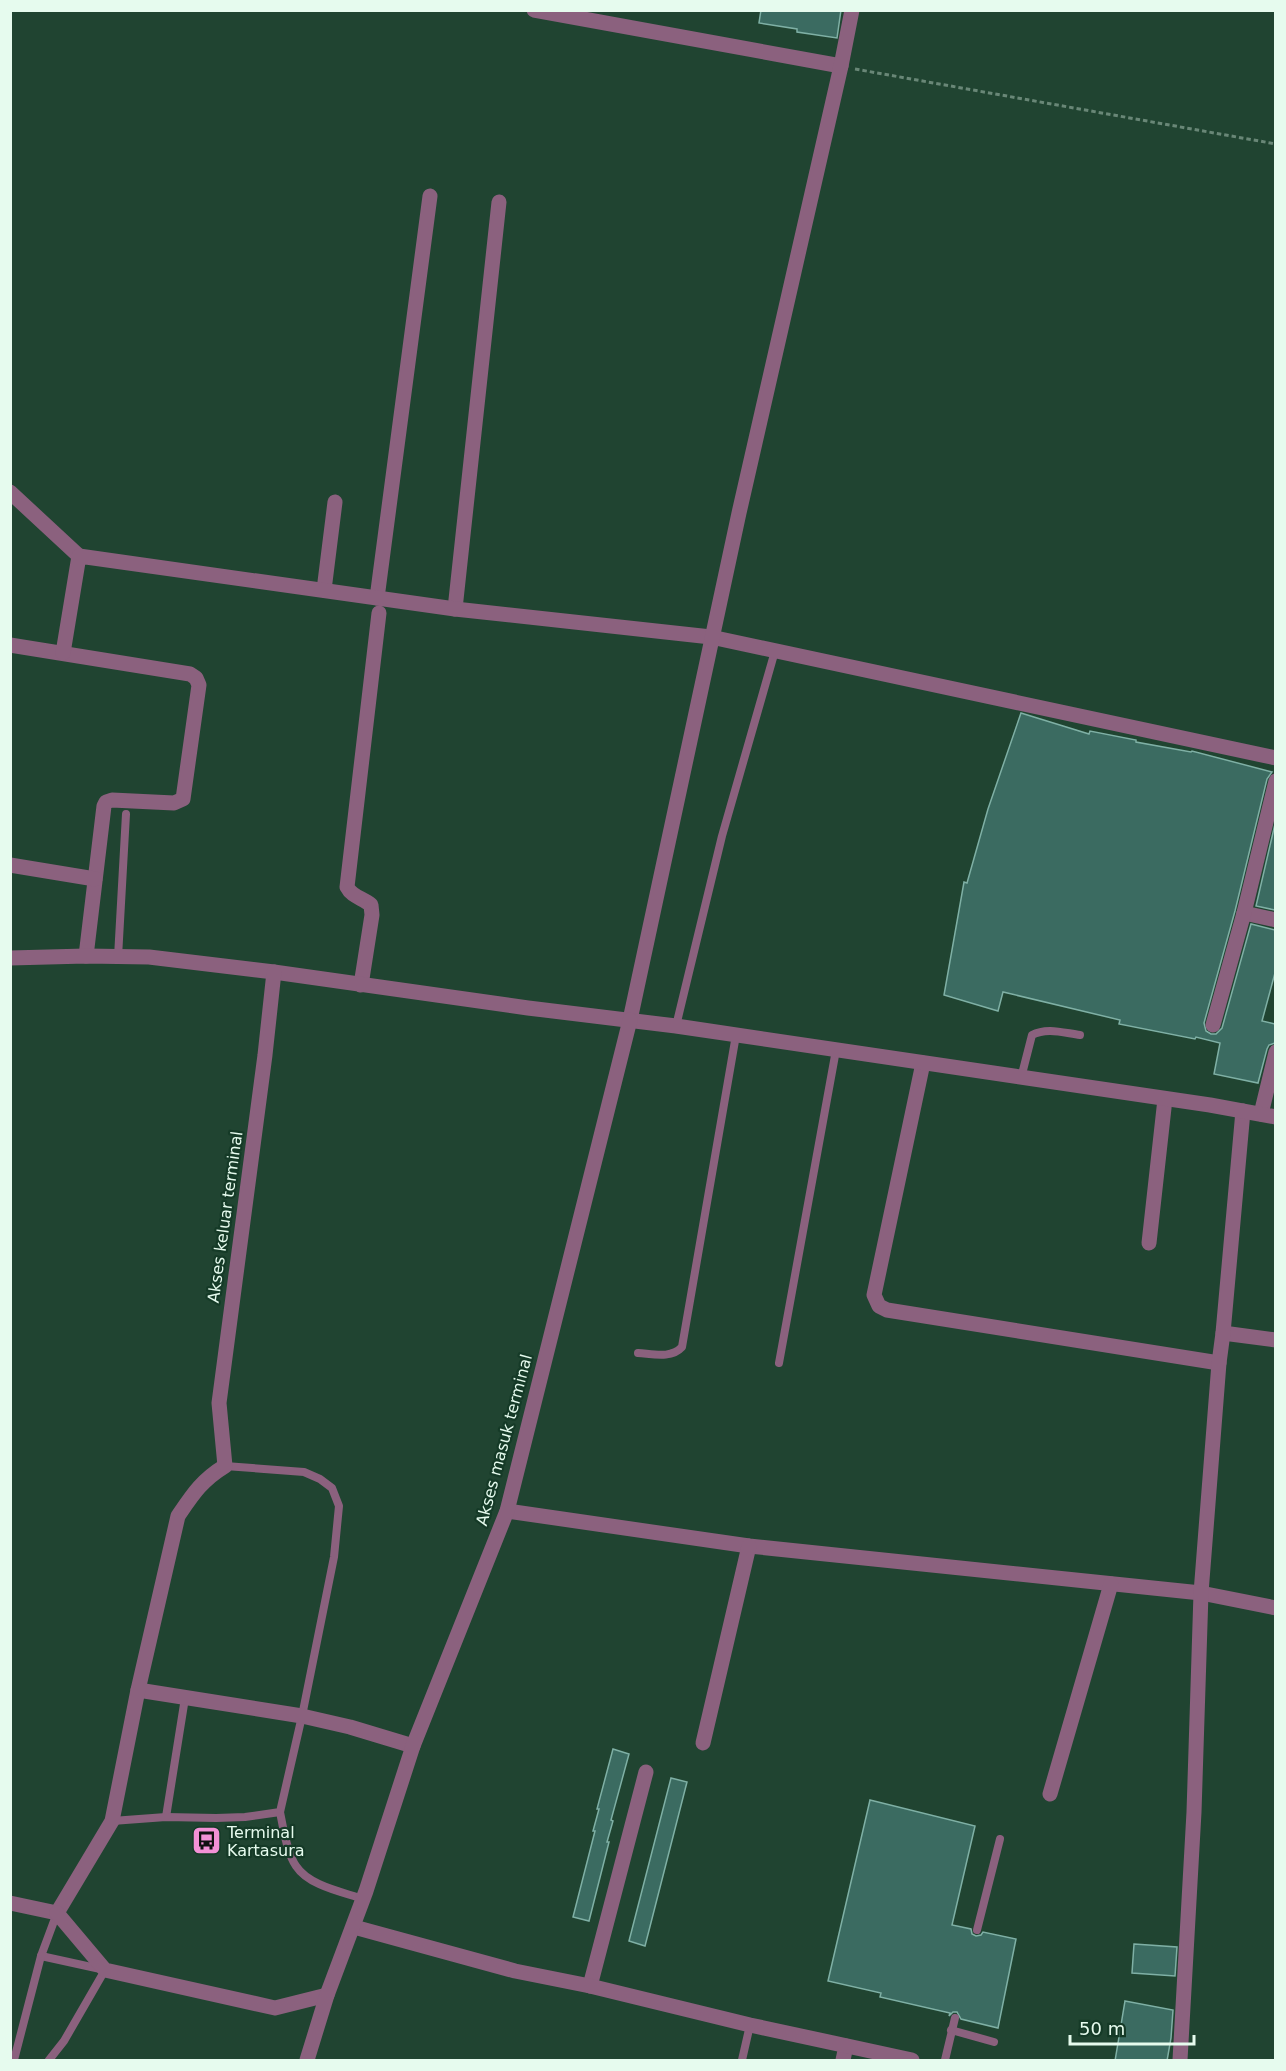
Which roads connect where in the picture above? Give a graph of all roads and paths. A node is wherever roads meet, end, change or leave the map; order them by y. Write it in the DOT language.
graph roads {
  1 [pos="534,10"];
  2 [pos="852,10"];
  3 [pos="841,66"];
  4 [pos="1275,144"];
  5 [pos="430,196"];
  6 [pos="500,202"];
  7 [pos="10,492"];
  8 [pos="334,502"];
  9 [pos="79,556"];
  10 [pos="324,590"];
  11 [pos="377,598"];
  12 [pos="455,609"];
  13 [pos="379,614"];
  14 [pos="711,638"];
  15 [pos="10,645"];
  16 [pos="775,651"];
  17 [pos="63,652"];
  18 [pos="1275,759"];
  19 [pos="1275,781"];
  20 [pos="126,814"];
  21 [pos="10,865"];
  22 [pos="95,879"];
  23 [pos="1244,912"];
  24 [pos="1275,920"];
  25 [pos="86,956"];
  26 [pos="118,957"];
  27 [pos="10,958"];
  28 [pos="274,972"];
  29 [pos="361,985"];
  30 [pos="630,1020"];
  31 [pos="1213,1025"];
  32 [pos="676,1026"];
  33 [pos="736,1035"];
  34 [pos="1080,1035"];
  35 [pos="836,1050"];
  36 [pos="1275,1052"];
  37 [pos="923,1063"];
  38 [pos="1021,1078"];
  39 [pos="1165,1099"];
  40 [pos="1243,1111"];
  41 [pos="1268,1115"];
  42 [pos="1149,1243"];
  43 [pos="1223,1333"];
  44 [pos="1275,1340"];
  45 [pos="638,1353"];
  46 [pos="779,1363"];
  47 [pos="1219,1363"];
  48 [pos="225,1466"];
  49 [pos="507,1511"];
  50 [pos="750,1546"];
  51 [pos="1111,1584"];
  52 [pos="1201,1593"];
  53 [pos="1275,1608"];
  54 [pos="138,1690"];
  55 [pos="185,1698"];
  56 [pos="302,1716"];
  57 [pos="703,1743"];
  58 [pos="413,1746"];
  59 [pos="646,1772"];
  60 [pos="1050,1794"];
  61 [pos="280,1812"];
  62 [pos="166,1817"];
  63 [pos="112,1821"];
  64 [pos="1000,1839"];
  65 [pos="363,1899"];
  66 [pos="10,1903"];
  67 [pos="57,1913"];
  68 [pos="354,1927"];
  69 [pos="977,1930"];
  70 [pos="40,1956"];
  71 [pos="105,1970"];
  72 [pos="590,1986"];
  73 [pos="327,1995"];
  74 [pos="955,2018"];
  75 [pos="750,2025"];
  76 [pos="951,2030"];
  77 [pos="994,2042"];
  78 [pos="845,2053"];
  79 [pos="14,2061"];
  80 [pos="49,2061"];
  81 [pos="307,2061"];
  82 [pos="742,2061"];
  83 [pos="912,2061"];
  84 [pos="945,2061"];
  85 [pos="1180,2061"];
  1 -- 3 [label="street"];
  2 -- 3 [label="street, Akses masuk terminal"];
  3 -- 4 [label="path"];
  3 -- 14 [label="street, Akses masuk terminal"];
  5 -- 11 [label="street"];
  6 -- 12 [label="street"];
  7 -- 9 [label="street"];
  8 -- 10 [label="street"];
  9 -- 10 [label="street"];
  9 -- 17 [label="street"];
  10 -- 11 [label="street"];
  11 -- 12 [label="street"];
  12 -- 14 [label="street"];
  13 -- 29 [label="street"];
  14 -- 16 [label="street"];
  14 -- 30 [label="street, Akses masuk terminal"];
  15 -- 17 [label="street"];
  16 -- 18 [label="street"];
  16 -- 32 [label="lane"];
  17 -- 22 [label="street"];
  19 -- 23 [label="street"];
  20 -- 26 [label="lane"];
  21 -- 22 [label="street"];
  22 -- 25 [label="street"];
  23 -- 24 [label="street"];
  23 -- 31 [label="street"];
  25 -- 26 [label="street"];
  25 -- 27 [label="street"];
  26 -- 28 [label="street"];
  28 -- 29 [label="street"];
  28 -- 48 [label="street, Akses keluar terminal"];
  29 -- 30 [label="street"];
  30 -- 32 [label="street"];
  30 -- 49 [label="street, Akses masuk terminal"];
  32 -- 33 [label="street"];
  33 -- 35 [label="street"];
  33 -- 45 [label="lane"];
  34 -- 38 [label="lane"];
  35 -- 37 [label="street"];
  35 -- 46 [label="lane"];
  36 -- 41 [label="street"];
  37 -- 38 [label="street"];
  37 -- 47 [label="street"];
  38 -- 39 [label="street"];
  39 -- 40 [label="street"];
  39 -- 42 [label="street"];
  40 -- 41 [label="street"];
  40 -- 43 [label="street"];
  43 -- 44 [label="street"];
  43 -- 47 [label="street"];
  47 -- 52 [label="street"];
  48 -- 54 [label="street"];
  48 -- 56 [label="lane"];
  49 -- 50 [label="street"];
  49 -- 58 [label="street, Akses masuk terminal"];
  50 -- 51 [label="street"];
  50 -- 57 [label="street"];
  51 -- 52 [label="street"];
  51 -- 60 [label="street"];
  52 -- 53 [label="street"];
  52 -- 85 [label="street"];
  54 -- 55 [label="street"];
  54 -- 63 [label="street"];
  55 -- 56 [label="street"];
  55 -- 62 [label="lane"];
  56 -- 58 [label="street"];
  56 -- 61 [label="lane"];
  58 -- 65 [label="street, Akses masuk terminal"];
  59 -- 72 [label="street"];
  61 -- 62 [label="lane"];
  61 -- 65 [label="lane"];
  62 -- 63 [label="lane"];
  63 -- 67 [label="street"];
  64 -- 69 [label="lane"];
  65 -- 68 [label="street, Akses masuk terminal"];
  66 -- 67 [label="street"];
  67 -- 70 [label="lane"];
  67 -- 71 [label="street"];
  68 -- 72 [label="street"];
  68 -- 73 [label="street, Akses masuk terminal"];
  70 -- 71 [label="lane"];
  70 -- 79 [label="lane"];
  71 -- 73 [label="street"];
  71 -- 80 [label="lane"];
  72 -- 75 [label="street"];
  73 -- 81 [label="street, Akses masuk terminal"];
  74 -- 76 [label="lane"];
  75 -- 78 [label="street"];
  75 -- 82 [label="lane"];
  76 -- 77 [label="lane"];
  76 -- 84 [label="lane"];
  78 -- 83 [label="street"];
}
